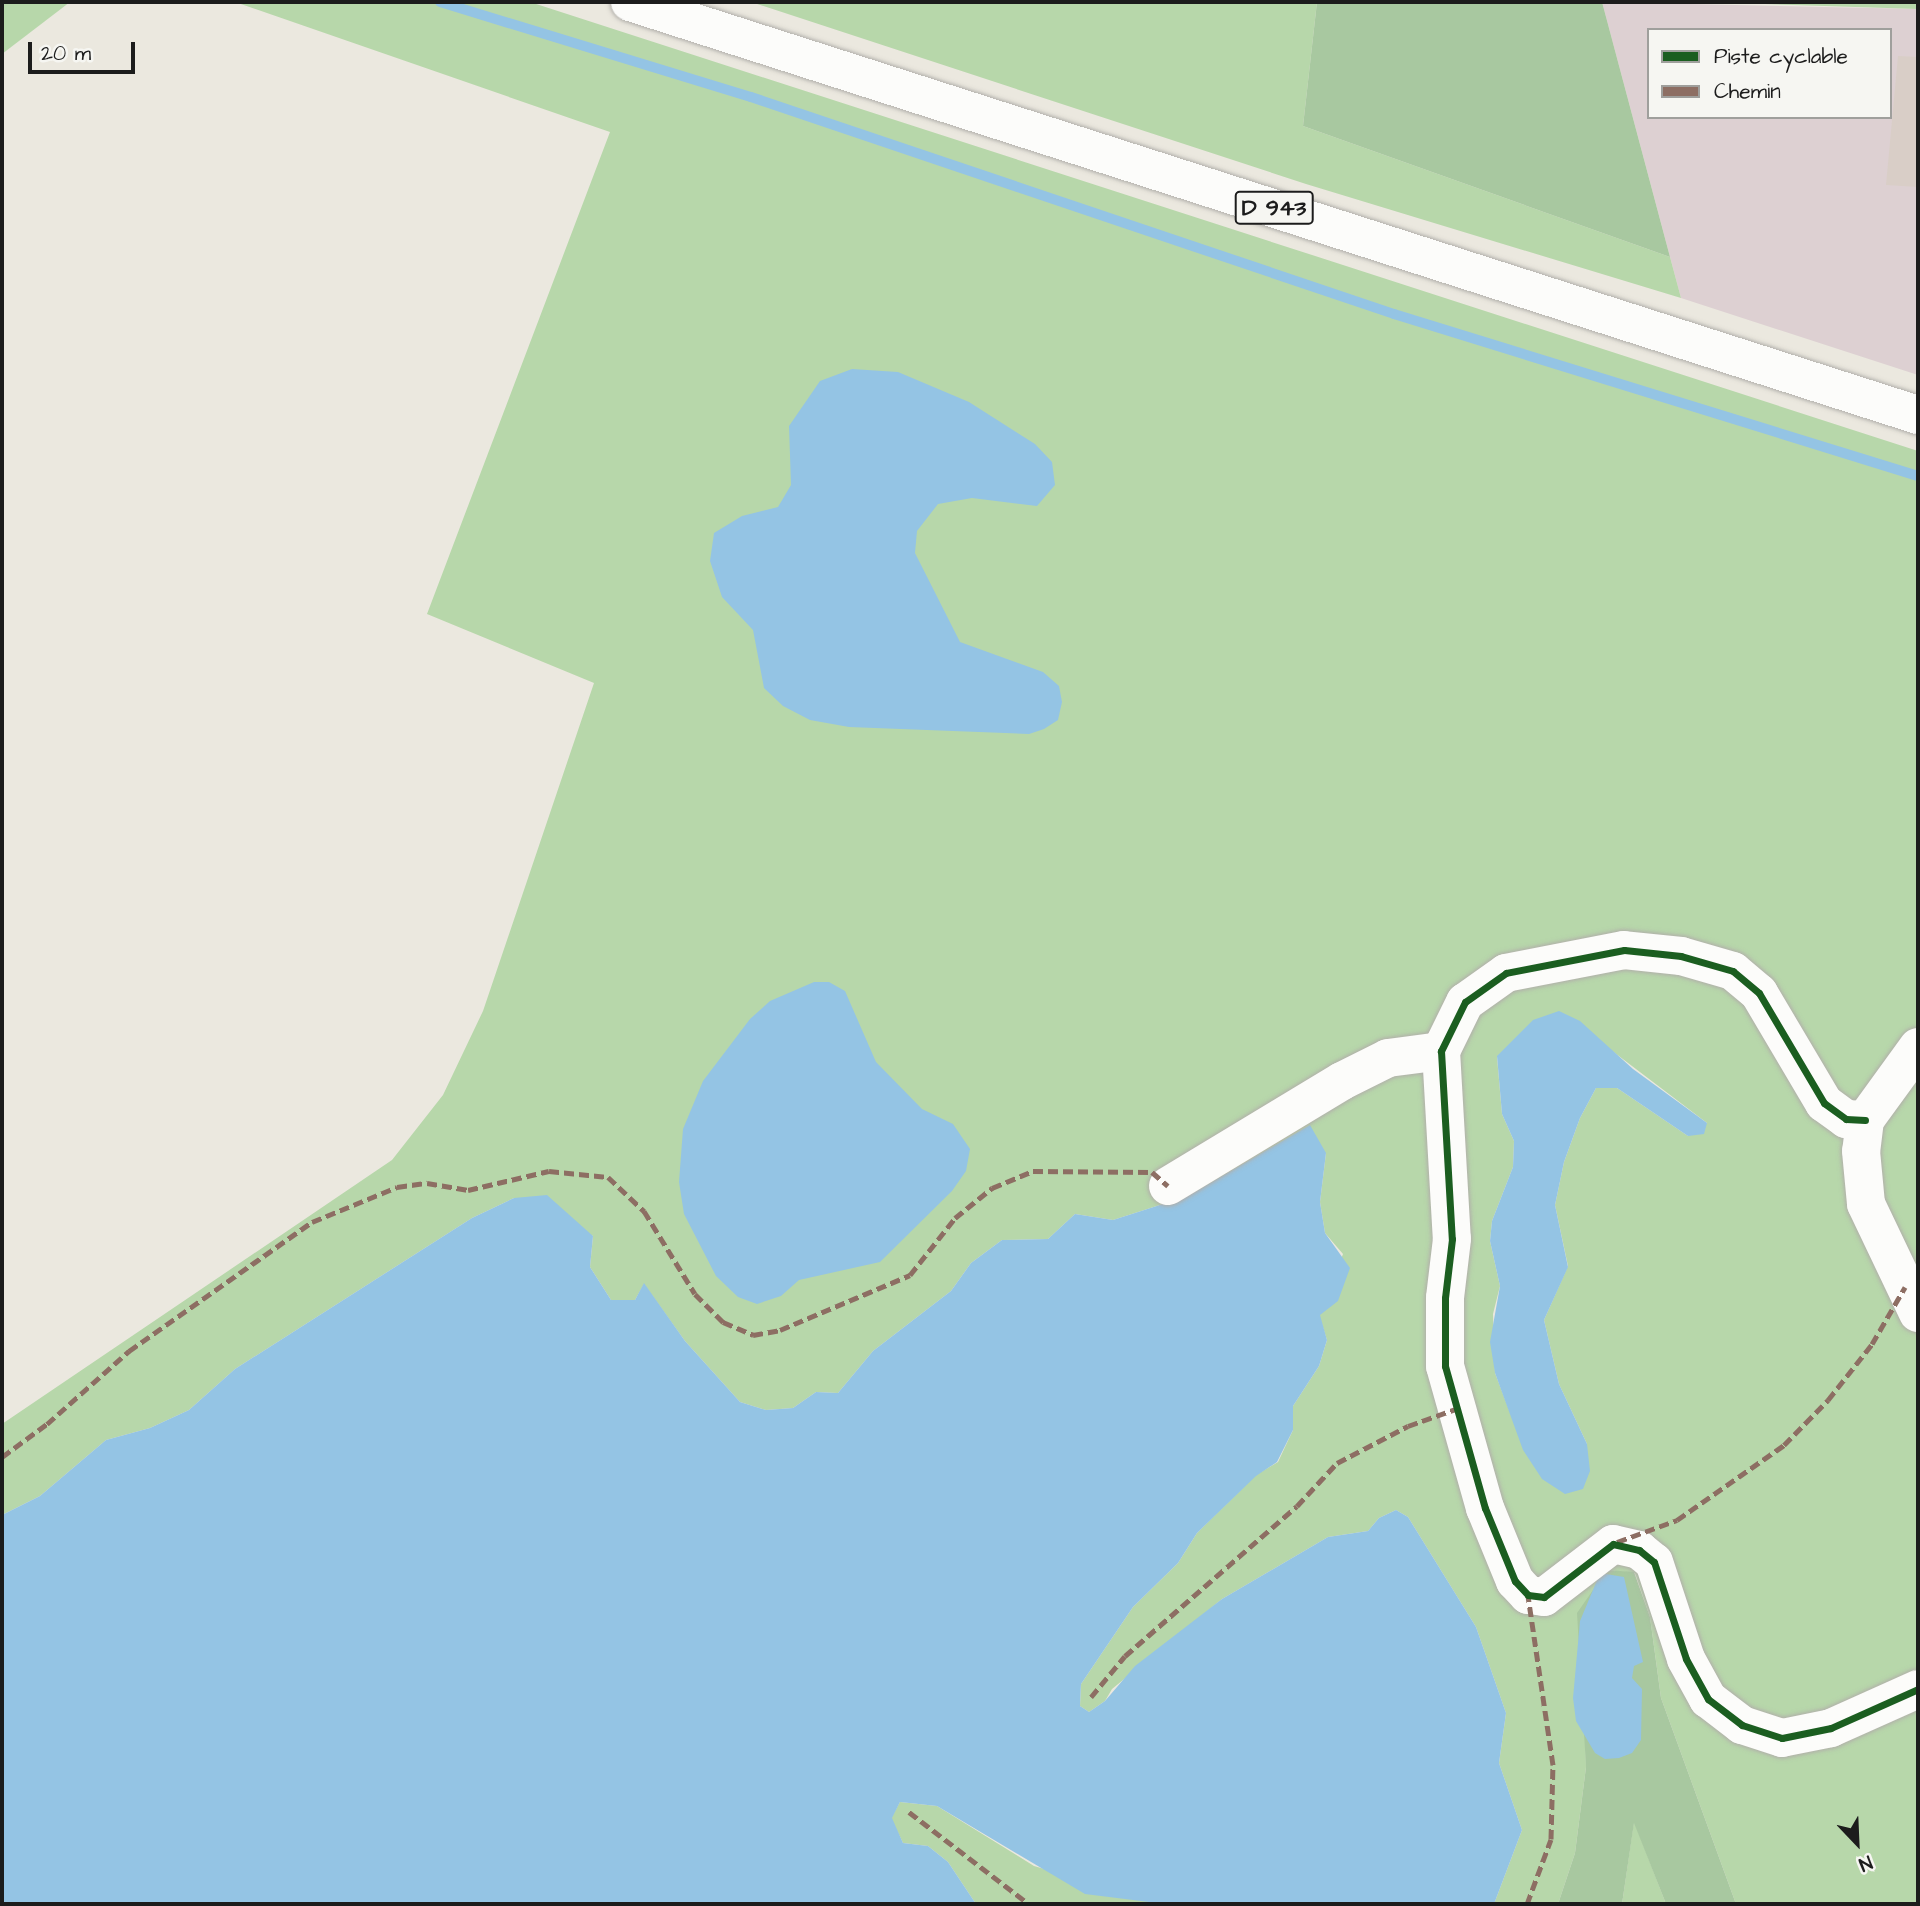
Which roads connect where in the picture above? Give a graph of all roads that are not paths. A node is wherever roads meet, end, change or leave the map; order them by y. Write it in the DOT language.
graph roads {
  1 [pos="630,2"];
  2 [pos="1918,415"];
  3 [pos="1918,1047"];
  4 [pos="1441,1051"];
  5 [pos="1824,1103"];
  6 [pos="1866,1120"];
  7 [pos="1168,1186"];
  8 [pos="1866,1204"];
  9 [pos="1918,1238"];
  10 [pos="1897,1269"];
  11 [pos="1918,1313"];
  12 [pos="1918,1689"];
  1 -- 2 [label="street, D 943"];
  3 -- 6 [label="street"];
  4 -- 5 [label="street"];
  4 -- 7 [label="street"];
  4 -- 12 [label="street"];
  5 -- 6 [label="street"];
  5 -- 8 [label="street"];
  6 -- 8 [label="street"];
  8 -- 10 [label="street"];
  9 -- 10 [label="street"];
  10 -- 11 [label="street"];
}
